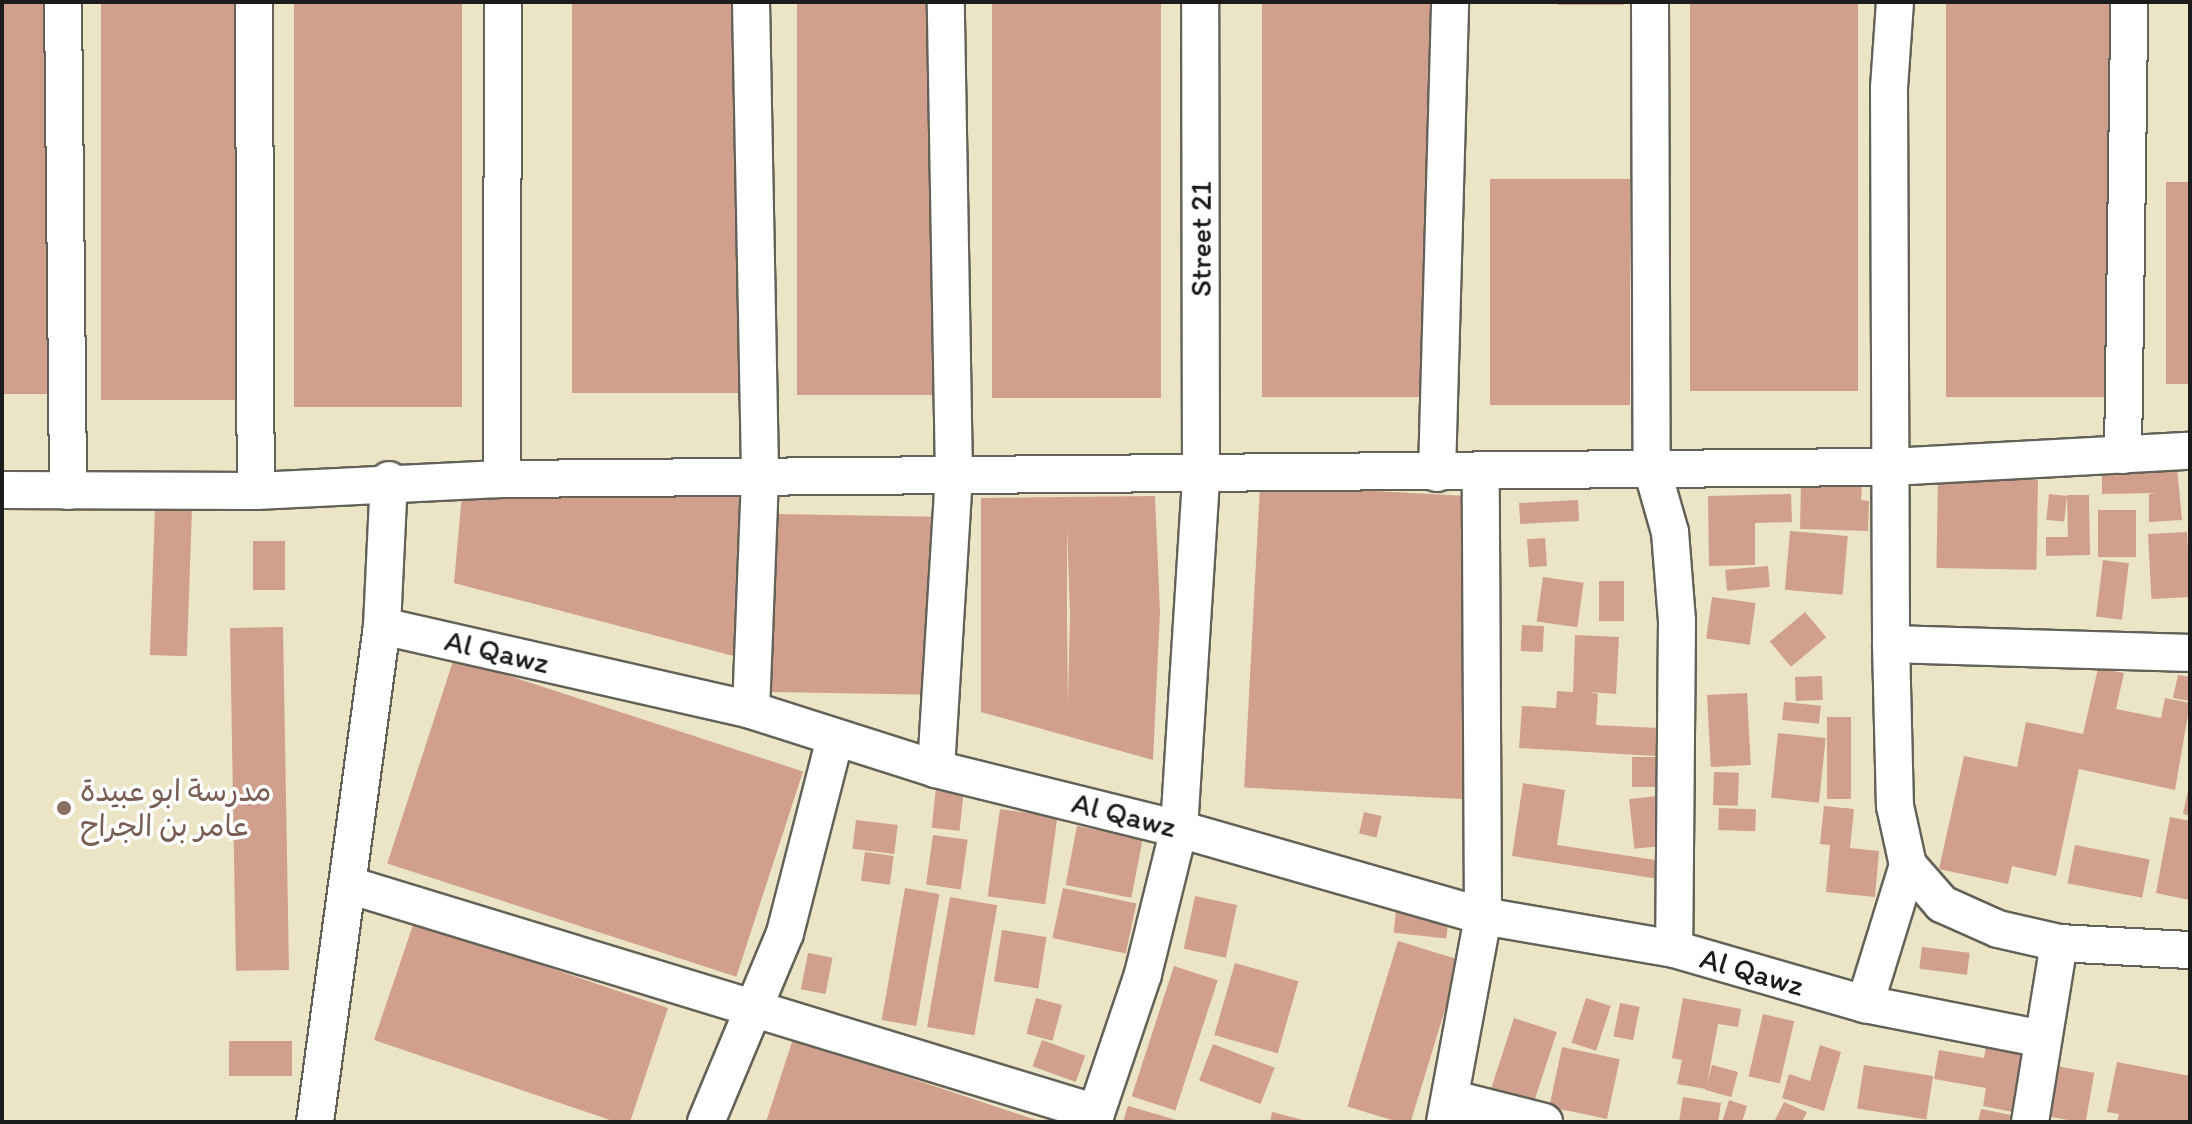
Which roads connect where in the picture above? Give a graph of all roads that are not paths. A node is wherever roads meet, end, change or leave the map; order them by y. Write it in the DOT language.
graph roads {
  1 [pos="63,2"];
  2 [pos="254,2"];
  3 [pos="503,2"];
  4 [pos="751,2"];
  5 [pos="946,2"];
  6 [pos="1200,2"];
  7 [pos="1450,2"];
  8 [pos="1650,2"];
  9 [pos="1895,2"];
  10 [pos="2129,2"];
  11 [pos="2190,451"];
  12 [pos="2123,455"];
  13 [pos="1890,467"];
  14 [pos="1652,469"];
  15 [pos="1481,472"];
  16 [pos="1437,473"];
  17 [pos="954,476"];
  18 [pos="1201,476"];
  19 [pos="760,477"];
  20 [pos="502,479"];
  21 [pos="389,480"];
  22 [pos="2,490"];
  23 [pos="68,491"];
  24 [pos="256,491"];
  25 [pos="382,626"];
  26 [pos="1891,644"];
  27 [pos="2190,653"];
  28 [pos="751,710"];
  29 [pos="835,738"];
  30 [pos="936,769"];
  31 [pos="1179,829"];
  32 [pos="1908,865"];
  33 [pos="349,885"];
  34 [pos="1483,916"];
  35 [pos="2059,943"];
  36 [pos="1674,949"];
  37 [pos="2190,950"];
  38 [pos="1865,1004"];
  39 [pos="750,1011"];
  40 [pos="2043,1039"];
  41 [pos="1449,1111"];
  42 [pos="1095,1118"];
  43 [pos="315,1122"];
  44 [pos="706,1122"];
  45 [pos="1544,1122"];
  46 [pos="2030,1122"];
  1 -- 23 [label="street"];
  2 -- 24 [label="street"];
  3 -- 20 [label="street"];
  4 -- 19 [label="street"];
  5 -- 17 [label="street"];
  6 -- 18 [label="street, Street 21"];
  7 -- 16 [label="street"];
  8 -- 14 [label="street"];
  9 -- 13 [label="street"];
  10 -- 12 [label="street"];
  11 -- 12 [label="street"];
  12 -- 13 [label="street"];
  13 -- 14 [label="street"];
  13 -- 26 [label="street"];
  14 -- 15 [label="street"];
  14 -- 36 [label="street"];
  15 -- 16 [label="street"];
  15 -- 34 [label="street"];
  16 -- 18 [label="street"];
  17 -- 18 [label="street"];
  17 -- 19 [label="street"];
  17 -- 30 [label="street"];
  18 -- 31 [label="street, Street 21"];
  19 -- 20 [label="street"];
  19 -- 28 [label="street"];
  20 -- 21 [label="street"];
  21 -- 24 [label="street"];
  21 -- 25 [label="street"];
  22 -- 23 [label="street"];
  23 -- 24 [label="street"];
  25 -- 28 [label="street, Al Qawz"];
  25 -- 33 [label="street"];
  26 -- 27 [label="street"];
  26 -- 32 [label="street"];
  28 -- 29 [label="street, Al Qawz"];
  29 -- 30 [label="street, Al Qawz"];
  29 -- 39 [label="street"];
  30 -- 31 [label="street, Al Qawz"];
  31 -- 34 [label="street, Al Qawz"];
  31 -- 42 [label="street, Street 21"];
  32 -- 35 [label="street"];
  32 -- 38 [label="street"];
  33 -- 39 [label="street"];
  33 -- 43 [label="street"];
  34 -- 36 [label="street, Al Qawz"];
  34 -- 41 [label="street"];
  35 -- 37 [label="street"];
  35 -- 40 [label="street"];
  36 -- 38 [label="street, Al Qawz"];
  38 -- 40 [label="street, Al Qawz"];
  39 -- 42 [label="street"];
  39 -- 44 [label="street"];
  40 -- 46 [label="street"];
  41 -- 45 [label="street"];
}
